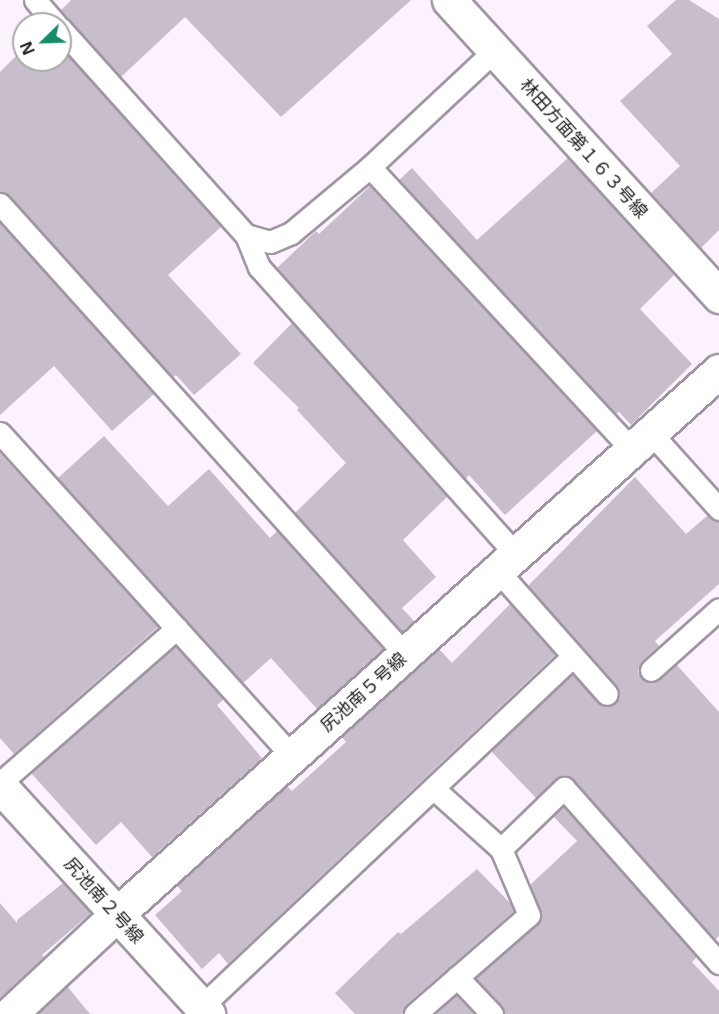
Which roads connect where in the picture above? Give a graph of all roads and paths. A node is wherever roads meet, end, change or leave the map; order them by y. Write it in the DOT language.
graph roads {
  1 [pos="35,0"];
  2 [pos="449,0"];
  3 [pos="46,12"];
  4 [pos="72,41"];
  5 [pos="495,50"];
  6 [pos="370,166"];
  7 [pos="0,204"];
  8 [pos="246,235"];
  9 [pos="719,296"];
  10 [pos="719,371"];
  11 [pos="0,433"];
  12 [pos="641,441"];
  13 [pos="719,509"];
  14 [pos="507,563"];
  15 [pos="719,609"];
  16 [pos="177,628"];
  17 [pos="405,654"];
  18 [pos="573,656"];
  19 [pos="651,670"];
  20 [pos="607,694"];
  21 [pos="292,756"];
  22 [pos="0,785"];
  23 [pos="434,788"];
  24 [pos="501,849"];
  25 [pos="116,915"];
  26 [pos="719,963"];
  27 [pos="457,977"];
  28 [pos="205,1011"];
  29 [pos="10,1014"];
  30 [pos="415,1014"];
  31 [pos="492,1014"];
  1 -- 3 [label="lane"];
  2 -- 5 [label="street, 林田方面第１６３号線"];
  4 -- 8 [label="lane"];
  5 -- 6 [label="lane"];
  5 -- 9 [label="street, 林田方面第１６３号線"];
  6 -- 8 [label="lane"];
  6 -- 12 [label="lane"];
  7 -- 17 [label="lane"];
  8 -- 14 [label="lane"];
  10 -- 12 [label="street, 尻池南５号線"];
  11 -- 16 [label="lane"];
  12 -- 13 [label="lane"];
  12 -- 14 [label="street, 尻池南５号線"];
  14 -- 17 [label="street, 尻池南５号線"];
  14 -- 18 [label="lane"];
  15 -- 19 [label="lane"];
  16 -- 21 [label="lane"];
  16 -- 22 [label="lane"];
  17 -- 21 [label="street, 尻池南５号線"];
  18 -- 20 [label="lane"];
  18 -- 23 [label="lane"];
  21 -- 25 [label="street, 尻池南５号線"];
  22 -- 25 [label="street, 尻池南２号線"];
  23 -- 24 [label="lane"];
  23 -- 28 [label="lane"];
  24 -- 26 [label="lane"];
  24 -- 27 [label="lane"];
  25 -- 28 [label="street, 尻池南２号線"];
  25 -- 29 [label="street, 尻池南５号線"];
  27 -- 30 [label="lane"];
  27 -- 31 [label="lane"];
}
